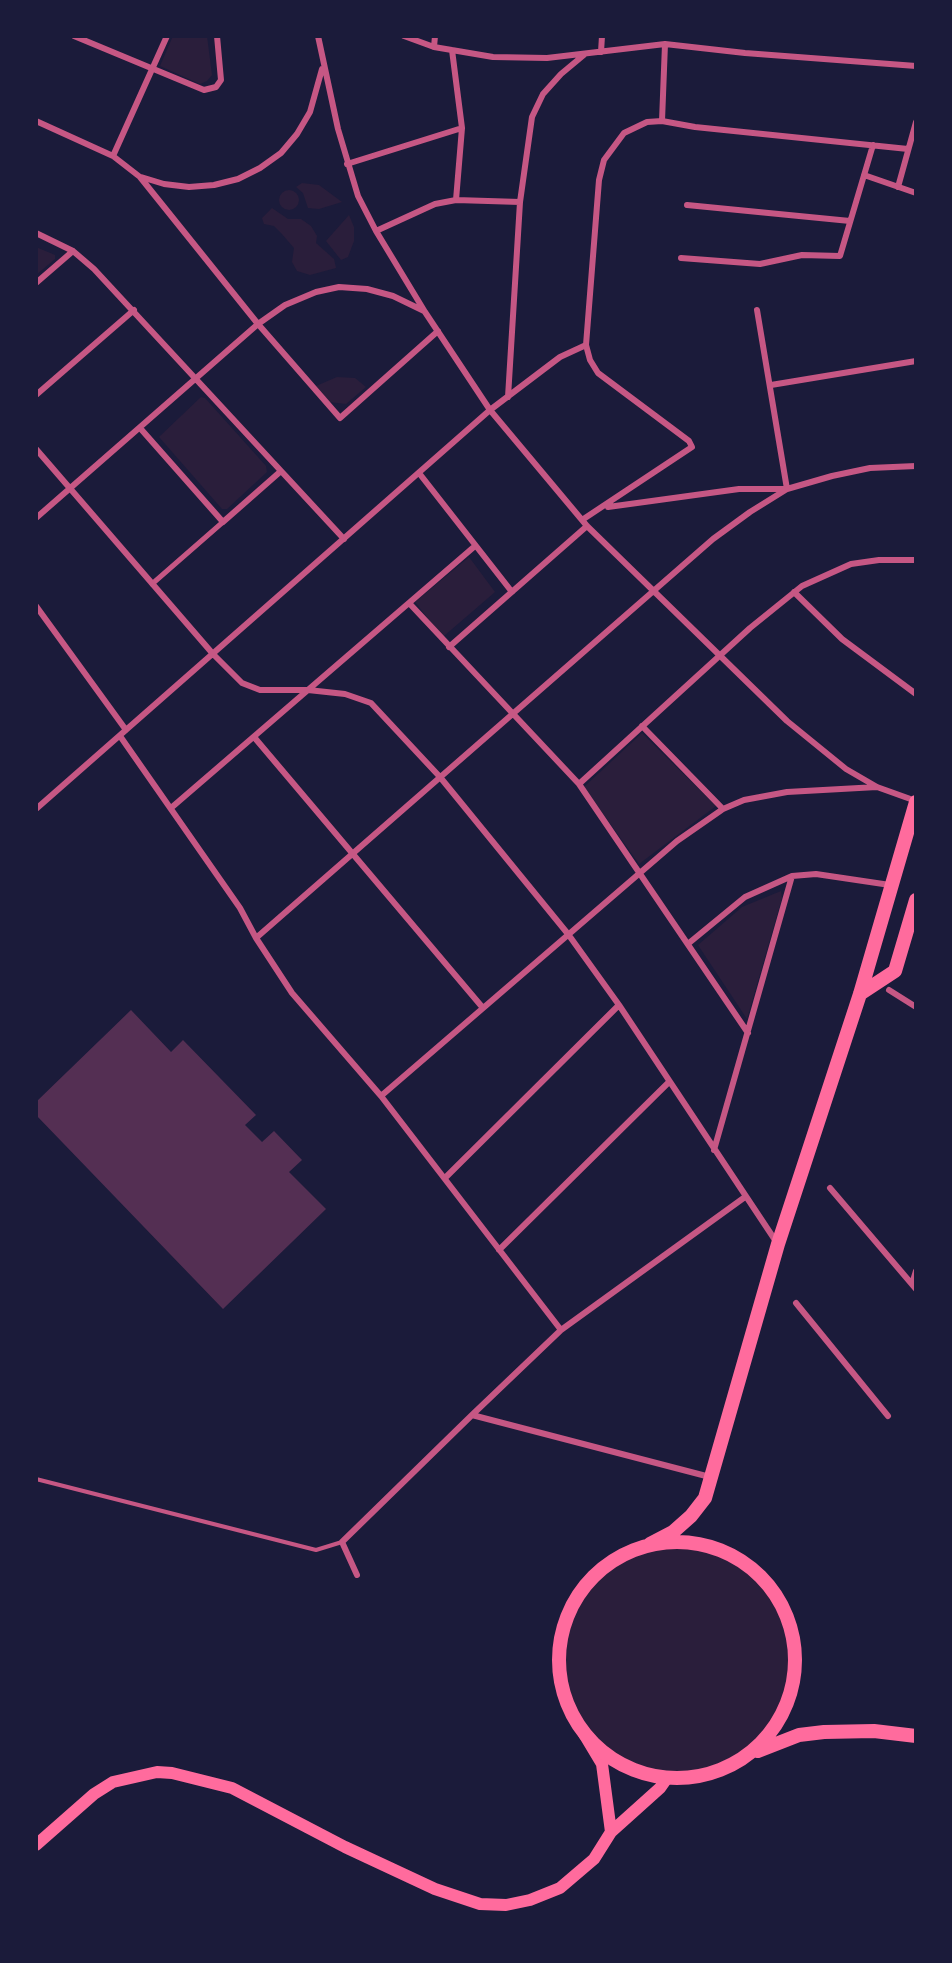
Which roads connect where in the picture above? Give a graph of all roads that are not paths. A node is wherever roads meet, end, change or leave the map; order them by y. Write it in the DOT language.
graph roads {
  1 [pos="75,36"];
  2 [pos="167,36"];
  3 [pos="217,36"];
  4 [pos="318,36"];
  5 [pos="404,36"];
  6 [pos="435,36"];
  7 [pos="602,36"];
  8 [pos="665,44"];
  9 [pos="434,47"];
  10 [pos="452,50"];
  11 [pos="601,52"];
  12 [pos="585,54"];
  13 [pos="323,64"];
  14 [pos="916,66"];
  15 [pos="153,68"];
  16 [pos="662,121"];
  17 [pos="36,122"];
  18 [pos="916,122"];
  19 [pos="462,128"];
  20 [pos="873,145"];
  21 [pos="908,149"];
  22 [pos="113,156"];
  23 [pos="347,164"];
  24 [pos="864,175"];
  25 [pos="140,177"];
  26 [pos="898,187"];
  27 [pos="916,193"];
  28 [pos="456,200"];
  29 [pos="520,202"];
  30 [pos="687,205"];
  31 [pos="850,221"];
  32 [pos="376,231"];
  33 [pos="36,232"];
  34 [pos="73,251"];
  35 [pos="681,258"];
  36 [pos="36,283"];
  37 [pos="134,310"];
  38 [pos="757,310"];
  39 [pos="425,312"];
  40 [pos="258,324"];
  41 [pos="438,331"];
  42 [pos="586,345"];
  43 [pos="916,361"];
  44 [pos="197,380"];
  45 [pos="771,385"];
  46 [pos="36,395"];
  47 [pos="508,397"];
  48 [pos="490,410"];
  49 [pos="140,428"];
  50 [pos="36,448"];
  51 [pos="916,466"];
  52 [pos="281,471"];
  53 [pos="419,473"];
  54 [pos="69,489"];
  55 [pos="787,489"];
  56 [pos="605,507"];
  57 [pos="36,518"];
  58 [pos="582,520"];
  59 [pos="223,522"];
  60 [pos="587,526"];
  61 [pos="344,539"];
  62 [pos="475,546"];
  63 [pos="916,560"];
  64 [pos="152,584"];
  65 [pos="513,592"];
  66 [pos="654,592"];
  67 [pos="794,592"];
  68 [pos="409,603"];
  69 [pos="36,606"];
  70 [pos="449,647"];
  71 [pos="213,654"];
  72 [pos="719,656"];
  73 [pos="308,690"];
  74 [pos="916,694"];
  75 [pos="513,716"];
  76 [pos="642,726"];
  77 [pos="126,730"];
  78 [pos="120,735"];
  79 [pos="254,737"];
  80 [pos="440,777"];
  81 [pos="579,784"];
  82 [pos="877,787"];
  83 [pos="916,801"];
  84 [pos="171,808"];
  85 [pos="723,808"];
  86 [pos="36,809"];
  87 [pos="352,853"];
  88 [pos="640,874"];
  89 [pos="792,876"];
  90 [pos="890,885"];
  91 [pos="916,900"];
  92 [pos="568,934"];
  93 [pos="256,938"];
  94 [pos="689,943"];
  95 [pos="889,990"];
  96 [pos="860,994"];
  97 [pos="619,1005"];
  98 [pos="916,1006"];
  99 [pos="483,1008"];
  100 [pos="748,1033"];
  101 [pos="669,1082"];
  102 [pos="381,1096"];
  103 [pos="714,1150"];
  104 [pos="445,1178"];
  105 [pos="830,1188"];
  106 [pos="745,1197"];
  107 [pos="778,1244"];
  108 [pos="500,1250"];
  109 [pos="916,1271"];
  110 [pos="915,1284"];
  111 [pos="796,1303"];
  112 [pos="561,1330"];
  113 [pos="472,1415"];
  114 [pos="888,1416"];
  115 [pos="711,1477"];
  116 [pos="36,1479"];
  117 [pos="342,1542"];
  118 [pos="650,1544"];
  119 [pos="357,1575"];
  120 [pos="584,1734"];
  121 [pos="916,1736"];
  122 [pos="724,1768"];
  123 [pos="667,1778"];
  124 [pos="611,1832"];
  125 [pos="36,1845"];
  1 -- 15 [label="street"];
  2 -- 15 [label="street"];
  3 -- 15 [label="street"];
  4 -- 13 [label="street"];
  5 -- 9 [label="street"];
  6 -- 9 [label="street"];
  7 -- 11 [label="street"];
  8 -- 11 [label="street"];
  8 -- 14 [label="street"];
  8 -- 16 [label="street"];
  9 -- 10 [label="street"];
  10 -- 12 [label="street"];
  10 -- 19 [label="street"];
  11 -- 12 [label="street"];
  12 -- 29 [label="street"];
  13 -- 23 [label="street"];
  13 -- 25 [label="street"];
  15 -- 22 [label="street"];
  16 -- 20 [label="street"];
  16 -- 42 [label="street"];
  17 -- 22 [label="street"];
  18 -- 21 [label="street"];
  19 -- 23 [label="street"];
  19 -- 28 [label="street"];
  20 -- 21 [label="street"];
  20 -- 24 [label="street"];
  21 -- 26 [label="street"];
  22 -- 25 [label="street"];
  23 -- 32 [label="street"];
  24 -- 26 [label="street"];
  24 -- 31 [label="street"];
  25 -- 40 [label="street"];
  26 -- 27 [label="street"];
  28 -- 29 [label="street"];
  28 -- 32 [label="street"];
  29 -- 47 [label="street"];
  30 -- 31 [label="street"];
  31 -- 35 [label="street"];
  32 -- 39 [label="street"];
  33 -- 34 [label="street"];
  34 -- 36 [label="street"];
  34 -- 37 [label="street"];
  37 -- 44 [label="street"];
  37 -- 46 [label="street"];
  38 -- 45 [label="street"];
  39 -- 40 [label="street"];
  39 -- 41 [label="street"];
  40 -- 41 [label="street"];
  40 -- 44 [label="street"];
  41 -- 48 [label="street"];
  42 -- 47 [label="street"];
  42 -- 56 [label="street"];
  43 -- 45 [label="street"];
  44 -- 49 [label="street"];
  44 -- 52 [label="street"];
  45 -- 55 [label="street"];
  47 -- 48 [label="street"];
  48 -- 53 [label="street"];
  48 -- 58 [label="street"];
  49 -- 54 [label="street"];
  49 -- 59 [label="street"];
  50 -- 54 [label="street"];
  51 -- 55 [label="street"];
  52 -- 59 [label="street"];
  52 -- 61 [label="street"];
  53 -- 61 [label="street"];
  53 -- 62 [label="street"];
  54 -- 57 [label="street"];
  54 -- 64 [label="street"];
  55 -- 56 [label="street"];
  55 -- 66 [label="street"];
  56 -- 58 [label="street"];
  58 -- 60 [label="street"];
  59 -- 64 [label="street"];
  60 -- 65 [label="street"];
  60 -- 66 [label="street"];
  61 -- 71 [label="street"];
  62 -- 65 [label="street"];
  62 -- 68 [label="street"];
  63 -- 67 [label="street"];
  64 -- 71 [label="street"];
  65 -- 70 [label="street"];
  66 -- 72 [label="street"];
  66 -- 75 [label="street"];
  67 -- 72 [label="street"];
  67 -- 74 [label="street"];
  68 -- 70 [label="street"];
  68 -- 73 [label="street"];
  69 -- 77 [label="street"];
  70 -- 75 [label="street"];
  71 -- 73 [label="street"];
  71 -- 77 [label="street"];
  72 -- 76 [label="street"];
  72 -- 82 [label="street"];
  73 -- 79 [label="street"];
  73 -- 80 [label="street"];
  75 -- 80 [label="street"];
  75 -- 81 [label="street"];
  76 -- 81 [label="street"];
  76 -- 85 [label="street"];
  77 -- 78 [label="street"];
  78 -- 84 [label="street"];
  78 -- 86 [label="street"];
  79 -- 84 [label="street"];
  79 -- 87 [label="street"];
  80 -- 87 [label="street"];
  80 -- 92 [label="street"];
  81 -- 88 [label="street"];
  82 -- 83 [label="street"];
  82 -- 85 [label="street"];
  83 -- 90 [label="highway"];
  84 -- 93 [label="street"];
  85 -- 88 [label="street"];
  87 -- 93 [label="street"];
  87 -- 99 [label="street"];
  88 -- 92 [label="street"];
  88 -- 94 [label="street"];
  89 -- 90 [label="street"];
  89 -- 94 [label="street"];
  89 -- 100 [label="street"];
  90 -- 96 [label="highway"];
  91 -- 96 [label="highway"];
  92 -- 97 [label="street"];
  92 -- 99 [label="street"];
  93 -- 102 [label="street"];
  94 -- 100 [label="street"];
  95 -- 98 [label="street"];
  96 -- 107 [label="highway"];
  97 -- 101 [label="street"];
  97 -- 104 [label="street"];
  99 -- 102 [label="street"];
  100 -- 103 [label="street"];
  101 -- 103 [label="street"];
  101 -- 108 [label="street"];
  102 -- 104 [label="street"];
  103 -- 106 [label="street"];
  104 -- 108 [label="street"];
  105 -- 110 [label="street"];
  106 -- 107 [label="street"];
  106 -- 112 [label="street"];
  107 -- 115 [label="highway"];
  108 -- 112 [label="street"];
  109 -- 110 [label="street"];
  111 -- 114 [label="street"];
  112 -- 113 [label="street"];
  113 -- 115 [label="street"];
  113 -- 117 [label="street"];
  115 -- 118 [label="highway"];
  116 -- 117 [label="lane"];
  117 -- 119 [label="street"];
  118 -- 120 [label="highway"];
  118 -- 122 [label="highway"];
  120 -- 123 [label="highway"];
  120 -- 124 [label="main road"];
  121 -- 122 [label="highway"];
  122 -- 123 [label="highway"];
  123 -- 124 [label="main road"];
  124 -- 125 [label="main road"];
}
